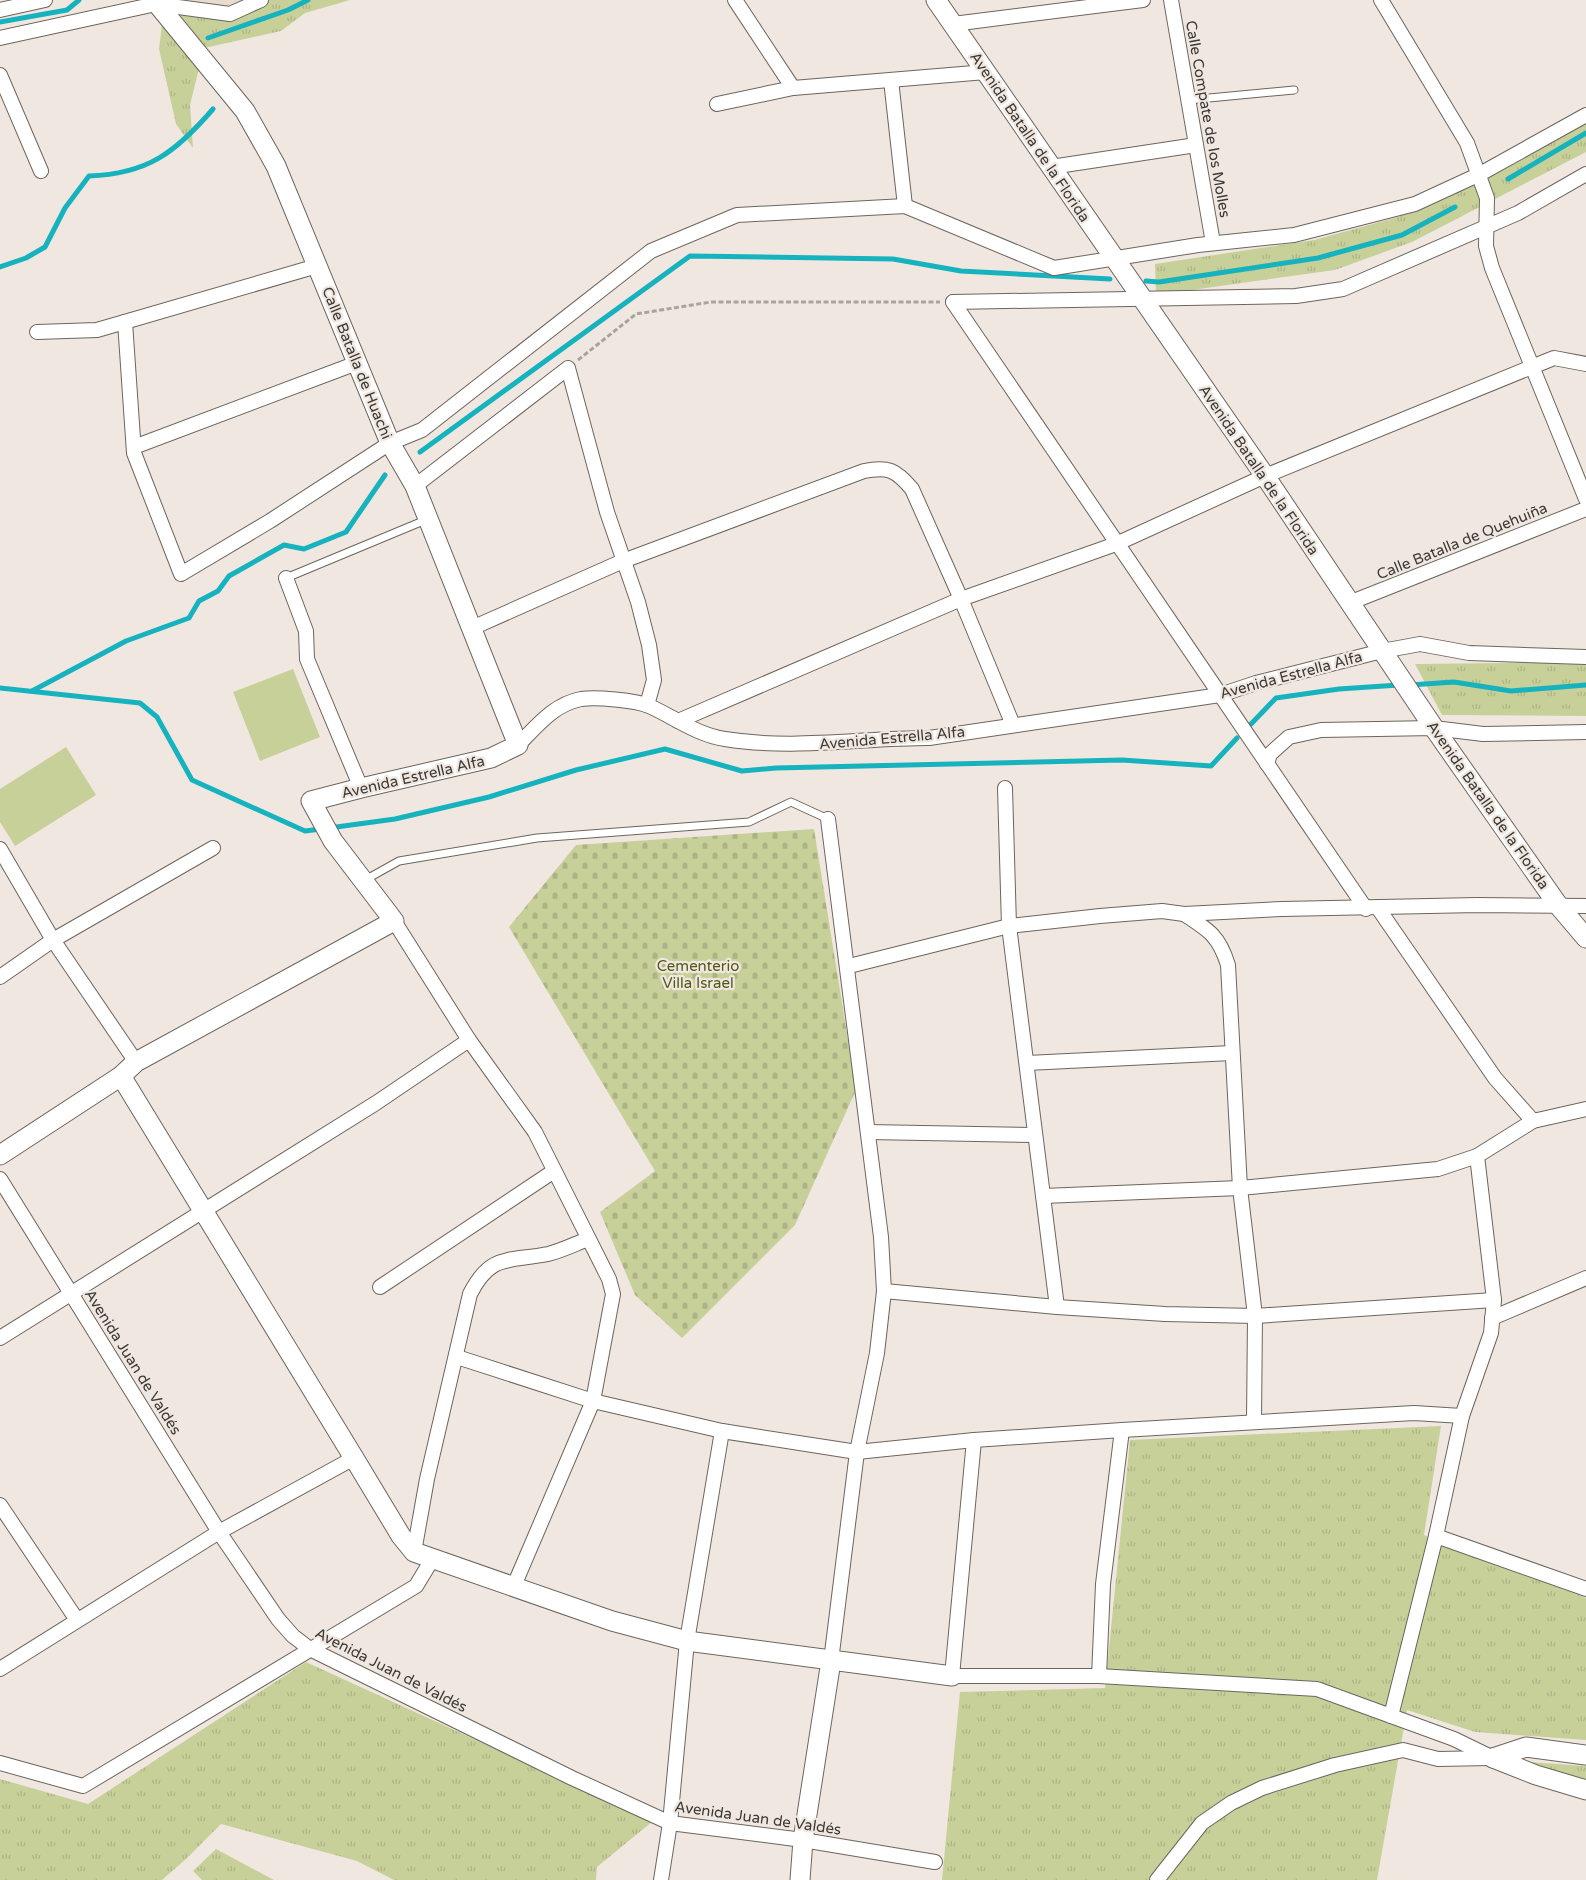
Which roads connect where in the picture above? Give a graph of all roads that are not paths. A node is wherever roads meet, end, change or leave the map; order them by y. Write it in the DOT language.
graph roads {
  1 [pos="46,0"];
  2 [pos="261,0"];
  3 [pos="735,0"];
  4 [pos="936,0"];
  5 [pos="1143,0"];
  6 [pos="1171,0"];
  7 [pos="1381,0"];
  8 [pos="155,2"];
  9 [pos="0,10"];
  10 [pos="953,24"];
  11 [pos="0,38"];
  12 [pos="986,72"];
  13 [pos="0,75"];
  14 [pos="892,80"];
  15 [pos="793,88"];
  16 [pos="1294,90"];
  17 [pos="1188,100"];
  18 [pos="717,104"];
  19 [pos="1586,115"];
  20 [pos="1196,145"];
  21 [pos="1051,167"];
  22 [pos="41,171"];
  23 [pos="1480,174"];
  24 [pos="1586,174"];
  25 [pos="905,206"];
  26 [pos="1486,225"];
  27 [pos="1213,243"];
  28 [pos="1112,257"];
  29 [pos="317,266"];
  30 [pos="1142,300"];
  31 [pos="125,322"];
  32 [pos="37,332"];
  33 [pos="357,363"];
  34 [pos="1586,364"];
  35 [pos="1534,366"];
  36 [pos="390,443"];
  37 [pos="134,447"];
  38 [pos="1266,476"];
  39 [pos="416,486"];
  40 [pos="1586,499"];
  41 [pos="1586,510"];
  42 [pos="429,519"];
  43 [pos="1116,544"];
  44 [pos="624,560"];
  45 [pos="286,578"];
  46 [pos="961,599"];
  47 [pos="1349,603"];
  48 [pos="472,628"];
  49 [pos="1382,651"];
  50 [pos="1586,657"];
  51 [pos="1220,696"];
  52 [pos="647,705"];
  53 [pos="678,722"];
  54 [pos="1013,726"];
  55 [pos="1434,728"];
  56 [pos="1586,732"];
  57 [pos="518,745"];
  58 [pos="1266,764"];
  59 [pos="361,788"];
  60 [pos="1005,788"];
  61 [pos="828,819"];
  62 [pos="213,848"];
  63 [pos="0,849"];
  64 [pos="365,880"];
  65 [pos="1558,905"];
  66 [pos="1586,906"];
  67 [pos="1372,908"];
  68 [pos="1184,914"];
  69 [pos="394,921"];
  70 [pos="1009,926"];
  71 [pos="1586,938"];
  72 [pos="53,940"];
  73 [pos="848,966"];
  74 [pos="0,977"];
  75 [pos="469,1040"];
  76 [pos="1232,1053"];
  77 [pos="136,1062"];
  78 [pos="1027,1063"];
  79 [pos="121,1076"];
  80 [pos="1586,1109"];
  81 [pos="1533,1121"];
  82 [pos="868,1132"];
  83 [pos="1036,1134"];
  84 [pos="0,1155"];
  85 [pos="1477,1156"];
  86 [pos="554,1170"];
  87 [pos="0,1178"];
  88 [pos="1240,1188"];
  89 [pos="1043,1196"];
  90 [pos="204,1211"];
  91 [pos="588,1238"];
  92 [pos="1586,1278"];
  93 [pos="380,1287"];
  94 [pos="884,1291"];
  95 [pos="71,1293"];
  96 [pos="1494,1300"];
  97 [pos="1057,1308"];
  98 [pos="1255,1316"];
  99 [pos="1492,1318"];
  100 [pos="0,1338"];
  101 [pos="456,1357"];
  102 [pos="593,1400"];
  103 [pos="1462,1416"];
  104 [pos="1254,1422"];
  105 [pos="1122,1430"];
  106 [pos="722,1431"];
  107 [pos="974,1440"];
  108 [pos="857,1452"];
  109 [pos="354,1458"];
  110 [pos="0,1504"];
  111 [pos="219,1532"];
  112 [pos="1436,1536"];
  113 [pos="414,1552"];
  114 [pos="433,1558"];
  115 [pos="1585,1587"];
  116 [pos="514,1588"];
  117 [pos="77,1620"];
  118 [pos="687,1641"];
  119 [pos="310,1649"];
  120 [pos="831,1661"];
  121 [pos="0,1669"];
  122 [pos="952,1676"];
  123 [pos="1099,1676"];
  124 [pos="1391,1716"];
  125 [pos="1586,1755"];
  126 [pos="1493,1758"];
  127 [pos="0,1763"];
  128 [pos="1586,1790"];
  129 [pos="670,1823"];
  130 [pos="803,1840"];
  131 [pos="935,1862"];
  132 [pos="661,1880"];
  133 [pos="800,1880"];
  134 [pos="1157,1880"];
  1 -- 9 [label="street"];
  2 -- 8 [label="street"];
  3 -- 15 [label="street"];
  4 -- 10 [label="street, Avenida Batalla de la Florida"];
  5 -- 10 [label="street"];
  6 -- 17 [label="street, Calle Compate de los Molles"];
  7 -- 23 [label="street"];
  8 -- 11 [label="street"];
  8 -- 29 [label="street, Calle Batalla de Huachi"];
  10 -- 12 [label="street, Avenida Batalla de la Florida"];
  12 -- 14 [label="street"];
  12 -- 21 [label="street, Avenida Batalla de la Florida"];
  13 -- 22 [label="street"];
  14 -- 15 [label="street"];
  14 -- 25 [label="street"];
  15 -- 18 [label="street"];
  16 -- 17 [label="lane"];
  17 -- 20 [label="street, Calle Compate de los Molles"];
  19 -- 23 [label="street"];
  20 -- 21 [label="street"];
  20 -- 27 [label="street, Calle Compate de los Molles"];
  21 -- 28 [label="street, Avenida Batalla de la Florida"];
  23 -- 26 [label="street"];
  23 -- 27 [label="street"];
  24 -- 26 [label="street"];
  25 -- 28 [label="street"];
  25 -- 36 [label="street"];
  26 -- 30 [label="street"];
  26 -- 35 [label="street"];
  27 -- 28 [label="street"];
  28 -- 30 [label="street, Avenida Batalla de la Florida"];
  29 -- 31 [label="street"];
  29 -- 33 [label="street, Calle Batalla de Huachi"];
  30 -- 38 [label="street, Avenida Batalla de la Florida"];
  30 -- 43 [label="street"];
  31 -- 32 [label="street"];
  31 -- 37 [label="street"];
  33 -- 36 [label="street, Calle Batalla de Huachi"];
  33 -- 37 [label="street"];
  34 -- 35 [label="street"];
  35 -- 38 [label="street"];
  35 -- 40 [label="street"];
  36 -- 37 [label="street"];
  36 -- 39 [label="street, Calle Batalla de Huachi"];
  38 -- 43 [label="street"];
  38 -- 47 [label="street, Avenida Batalla de la Florida"];
  39 -- 42 [label="street, Calle Batalla de Huachi"];
  39 -- 44 [label="street"];
  41 -- 47 [label="street, Calle Batalla de Quehuiña"];
  42 -- 45 [label="lane"];
  42 -- 48 [label="street, Calle Batalla de Huachi"];
  43 -- 46 [label="street"];
  43 -- 51 [label="street"];
  44 -- 46 [label="street"];
  44 -- 48 [label="street"];
  44 -- 52 [label="street"];
  45 -- 59 [label="street"];
  46 -- 53 [label="street"];
  46 -- 54 [label="street"];
  47 -- 49 [label="street, Avenida Batalla de la Florida"];
  48 -- 57 [label="street, Calle Batalla de Huachi"];
  49 -- 50 [label="street, Avenida Estrella Alfa"];
  49 -- 51 [label="street, Avenida Estrella Alfa"];
  49 -- 55 [label="street, Avenida Batalla de la Florida"];
  51 -- 54 [label="street, Avenida Estrella Alfa"];
  51 -- 58 [label="street"];
  52 -- 53 [label="street, Avenida Estrella Alfa"];
  52 -- 57 [label="street, Avenida Estrella Alfa"];
  53 -- 54 [label="street, Avenida Estrella Alfa"];
  55 -- 56 [label="street"];
  55 -- 58 [label="street"];
  55 -- 65 [label="street, Avenida Batalla de la Florida"];
  57 -- 59 [label="street, Avenida Estrella Alfa"];
  58 -- 67 [label="street"];
  59 -- 64 [label="street, Avenida Estrella Alfa"];
  60 -- 70 [label="street"];
  61 -- 64 [label="lane"];
  61 -- 73 [label="street"];
  62 -- 72 [label="street"];
  63 -- 72 [label="street"];
  64 -- 69 [label="street"];
  65 -- 66 [label="street"];
  65 -- 67 [label="street"];
  65 -- 71 [label="street, Avenida Batalla de la Florida"];
  67 -- 68 [label="street"];
  67 -- 81 [label="street"];
  68 -- 70 [label="street"];
  68 -- 76 [label="street"];
  69 -- 75 [label="street"];
  69 -- 77 [label="street"];
  70 -- 73 [label="street"];
  70 -- 78 [label="street"];
  72 -- 74 [label="street"];
  72 -- 77 [label="street"];
  73 -- 82 [label="street"];
  75 -- 86 [label="street"];
  75 -- 90 [label="street"];
  76 -- 78 [label="street"];
  76 -- 88 [label="street"];
  77 -- 79 [label="street"];
  78 -- 83 [label="street"];
  79 -- 84 [label="street"];
  79 -- 90 [label="street"];
  80 -- 81 [label="street"];
  81 -- 85 [label="street"];
  82 -- 83 [label="street"];
  82 -- 94 [label="street"];
  83 -- 89 [label="street"];
  85 -- 88 [label="street"];
  85 -- 96 [label="street"];
  86 -- 91 [label="street"];
  86 -- 93 [label="street"];
  87 -- 95 [label="street, Avenida Juan de Valdés"];
  88 -- 89 [label="street"];
  88 -- 98 [label="street"];
  89 -- 97 [label="street"];
  90 -- 95 [label="street"];
  90 -- 109 [label="street"];
  91 -- 101 [label="street"];
  91 -- 102 [label="street"];
  92 -- 99 [label="street"];
  94 -- 97 [label="street"];
  94 -- 108 [label="street"];
  95 -- 100 [label="street"];
  95 -- 111 [label="street, Avenida Juan de Valdés"];
  96 -- 98 [label="street"];
  96 -- 99 [label="street"];
  97 -- 98 [label="street"];
  98 -- 104 [label="street"];
  99 -- 103 [label="street"];
  101 -- 102 [label="street"];
  101 -- 113 [label="street"];
  102 -- 106 [label="street"];
  102 -- 116 [label="street"];
  103 -- 104 [label="street"];
  103 -- 112 [label="street"];
  104 -- 105 [label="street"];
  105 -- 107 [label="street"];
  105 -- 123 [label="street"];
  106 -- 108 [label="street"];
  106 -- 118 [label="street"];
  107 -- 108 [label="street"];
  107 -- 122 [label="street"];
  108 -- 120 [label="street"];
  109 -- 111 [label="street"];
  109 -- 113 [label="street"];
  110 -- 117 [label="street"];
  111 -- 117 [label="street"];
  111 -- 119 [label="street, Avenida Juan de Valdés"];
  112 -- 115 [label="street"];
  112 -- 124 [label="street"];
  113 -- 114 [label="street"];
  114 -- 116 [label="street"];
  114 -- 119 [label="street"];
  116 -- 118 [label="street"];
  117 -- 121 [label="street"];
  118 -- 120 [label="street"];
  118 -- 129 [label="street"];
  119 -- 127 [label="street"];
  119 -- 129 [label="street, Avenida Juan de Valdés"];
  120 -- 122 [label="street"];
  120 -- 130 [label="street"];
  122 -- 123 [label="street"];
  123 -- 124 [label="street"];
  124 -- 126 [label="street"];
  125 -- 126 [label="street"];
  126 -- 128 [label="street"];
  126 -- 134 [label="street"];
  129 -- 130 [label="street, Avenida Juan de Valdés"];
  129 -- 132 [label="street"];
  130 -- 131 [label="street, Avenida Juan de Valdés"];
  130 -- 133 [label="street"];
}
